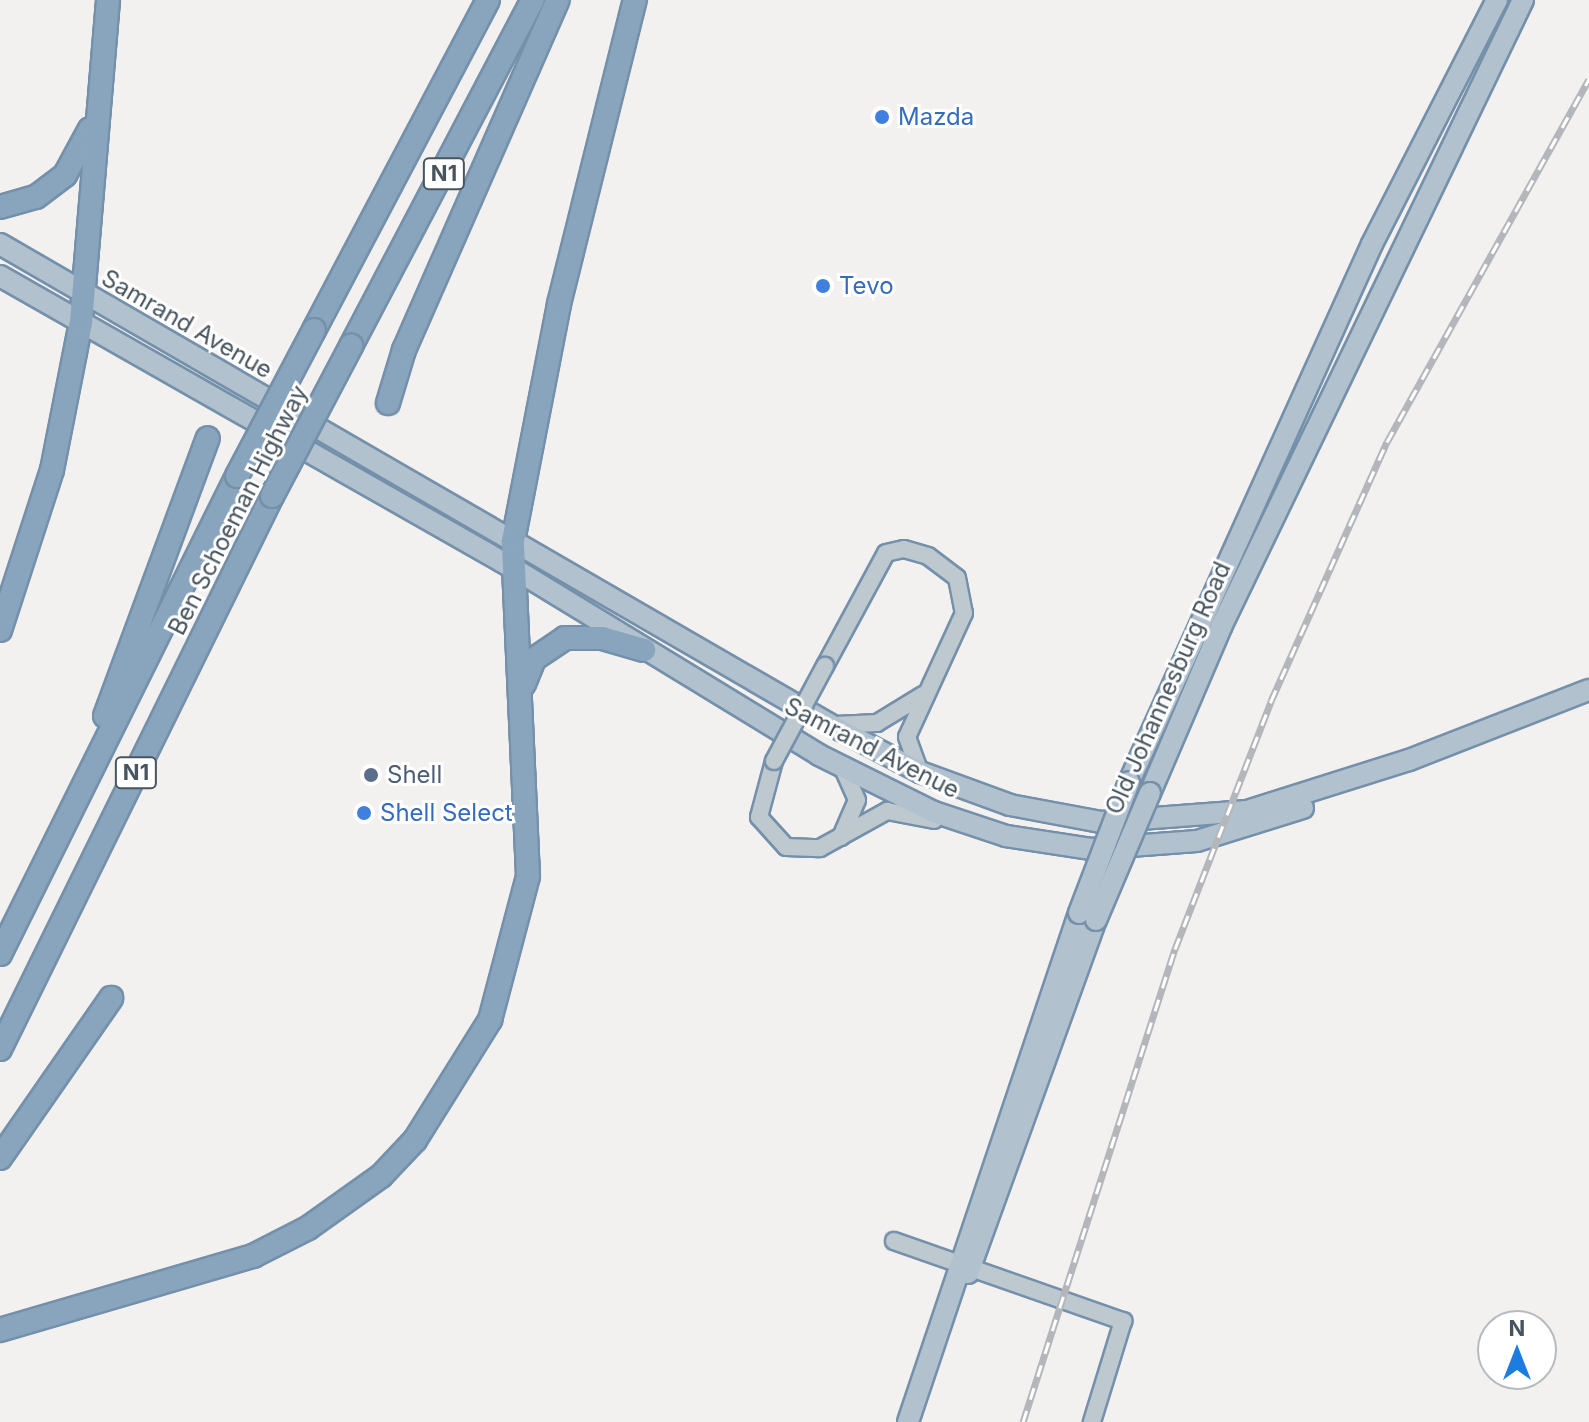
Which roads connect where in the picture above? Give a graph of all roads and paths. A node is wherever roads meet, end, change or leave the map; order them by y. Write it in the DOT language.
graph roads {
  1 [pos="108,0"];
  2 [pos="488,0"];
  3 [pos="533,0"];
  4 [pos="558,0"];
  5 [pos="635,0"];
  6 [pos="1497,0"];
  7 [pos="1523,0"];
  8 [pos="100,97"];
  9 [pos="0,207"];
  10 [pos="0,244"];
  11 [pos="0,276"];
  12 [pos="86,296"];
  13 [pos="81,322"];
  14 [pos="388,403"];
  15 [pos="208,438"];
  16 [pos="513,541"];
  17 [pos="513,568"];
  18 [pos="0,630"];
  19 [pos="644,650"];
  20 [pos="1589,690"];
  21 [pos="927,691"];
  22 [pos="521,703"];
  23 [pos="829,724"];
  24 [pos="1409,760"];
  25 [pos="842,766"];
  26 [pos="920,772"];
  27 [pos="81,790"];
  28 [pos="1006,836"];
  29 [pos="841,839"];
  30 [pos="1087,916"];
  31 [pos="0,954"];
  32 [pos="111,998"];
  33 [pos="0,1049"];
  34 [pos="0,1158"];
  35 [pos="894,1241"];
  36 [pos="964,1265"];
  37 [pos="0,1330"];
  38 [pos="908,1422"];
  39 [pos="920,1422"];
  40 [pos="1092,1422"];
  1 -- 8 [label="highway"];
  2 -- 27 [label="highway, Ben Schoeman Highway / N1, bridge"];
  3 -- 33 [label="highway, Ben Schoeman Highway / N1, bridge"];
  4 -- 14 [label="highway"];
  5 -- 16 [label="highway"];
  6 -- 30 [label="main road, Old Johannesburg Road, bridge"];
  7 -- 30 [label="main road, Old Johannesburg Road, bridge"];
  8 -- 9 [label="highway"];
  8 -- 12 [label="highway"];
  10 -- 12 [label="main road, Samrand Avenue"];
  11 -- 13 [label="main road, Samrand Avenue"];
  12 -- 13 [label="highway"];
  12 -- 16 [label="main road, Samrand Avenue"];
  13 -- 17 [label="main road, Samrand Avenue"];
  13 -- 18 [label="highway"];
  15 -- 27 [label="highway"];
  16 -- 17 [label="highway"];
  16 -- 23 [label="main road, Samrand Avenue"];
  17 -- 19 [label="main road, Samrand Avenue"];
  17 -- 22 [label="highway"];
  19 -- 22 [label="highway"];
  19 -- 25 [label="main road, Samrand Avenue"];
  20 -- 24 [label="main road"];
  21 -- 23 [label="street"];
  21 -- 26 [label="street"];
  21 -- 29 [label="street, bridge"];
  22 -- 37 [label="highway"];
  23 -- 26 [label="main road, Samrand Avenue"];
  24 -- 26 [label="main road, Samrand Avenue"];
  24 -- 28 [label="main road, Samrand Avenue"];
  25 -- 28 [label="main road, Samrand Avenue"];
  25 -- 29 [label="street"];
  27 -- 31 [label="highway, Ben Schoeman Highway / N1"];
  28 -- 29 [label="street"];
  30 -- 36 [label="main road, Old Johannesburg Road"];
  32 -- 34 [label="highway"];
  35 -- 36 [label="street"];
  36 -- 38 [label="main road, Old Johannesburg Road"];
  36 -- 39 [label="main road, Old Johannesburg Road"];
  36 -- 40 [label="street"];
}
